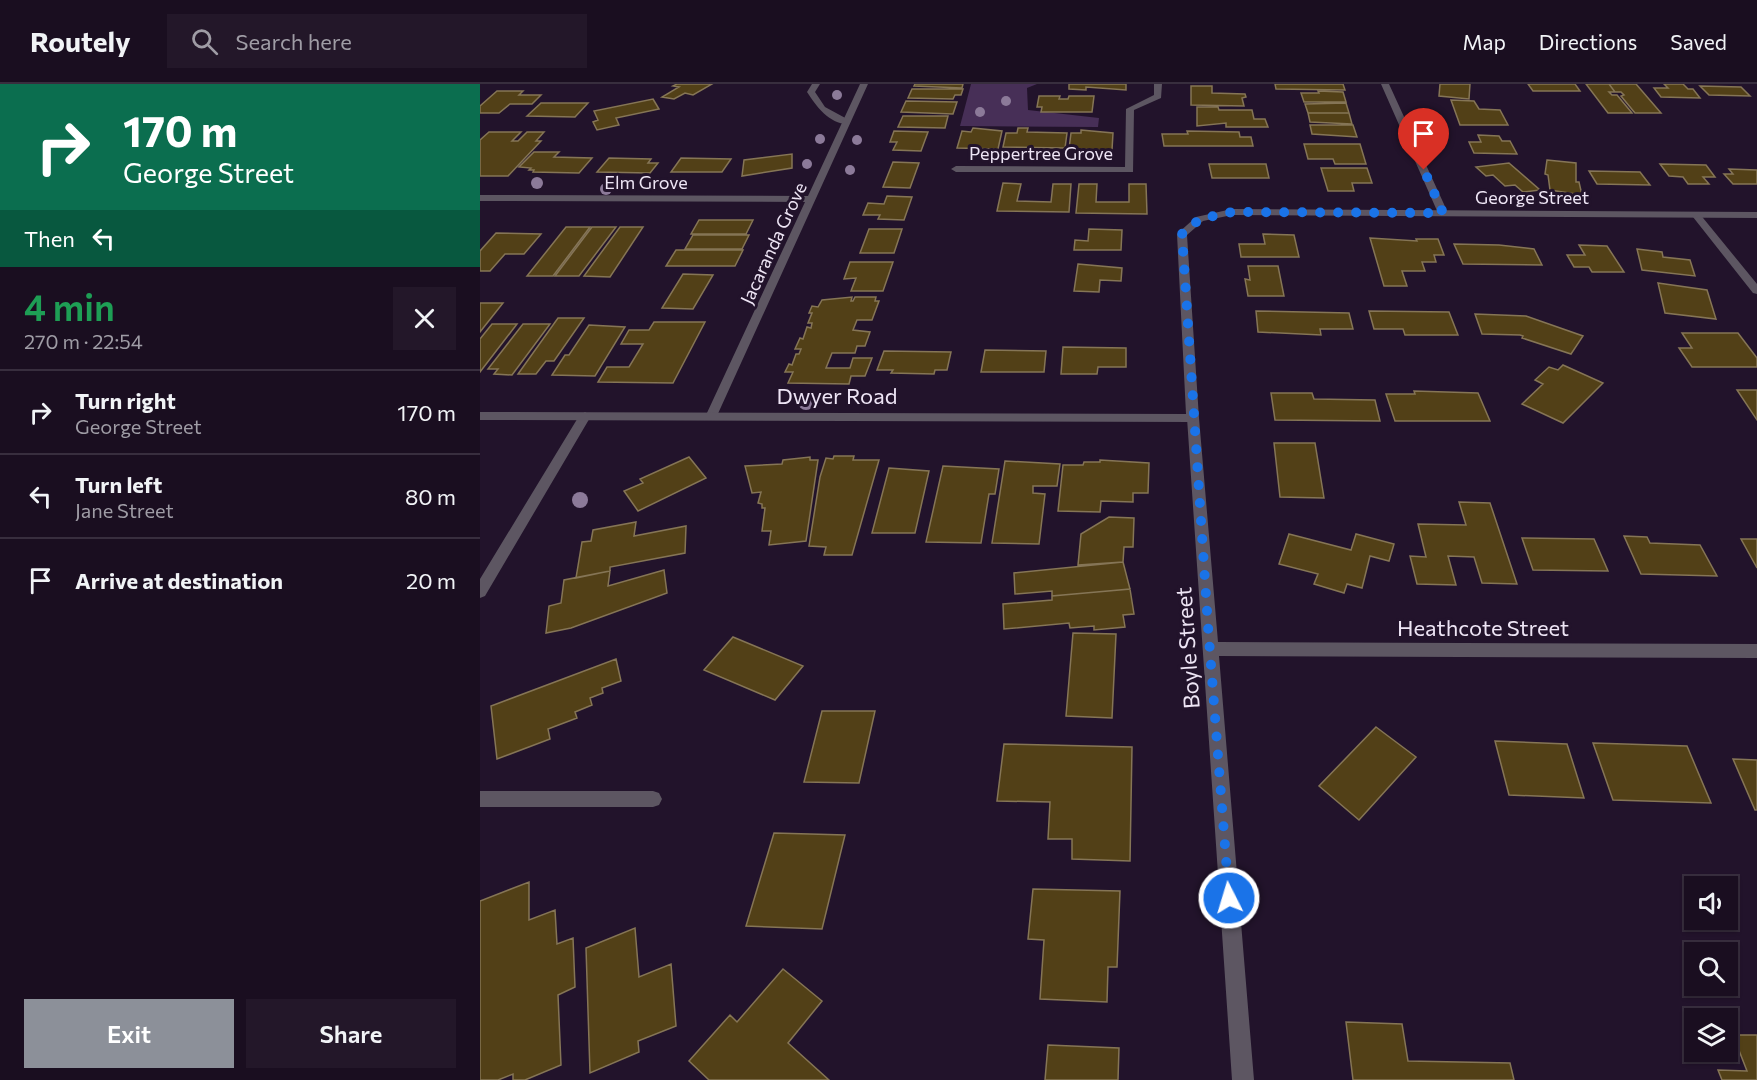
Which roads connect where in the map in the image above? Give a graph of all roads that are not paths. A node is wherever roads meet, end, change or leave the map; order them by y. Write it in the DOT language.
graph roads {
  1 [pos="816,84"];
  2 [pos="864,84"];
  3 [pos="1158,84"];
  4 [pos="1385,84"];
  5 [pos="846,122"];
  6 [pos="956,169"];
  7 [pos="480,198"];
  8 [pos="812,199"];
  9 [pos="1443,213"];
  10 [pos="1696,215"];
  11 [pos="1757,215"];
  12 [pos="1200,219"];
  13 [pos="1757,291"];
  14 [pos="712,415"];
  15 [pos="480,416"];
  16 [pos="585,416"];
  17 [pos="1193,418"];
  18 [pos="480,592"];
  19 [pos="1209,649"];
  20 [pos="1757,651"];
  21 [pos="480,799"];
  22 [pos="653,799"];
  23 [pos="1243,1080"];
  1 -- 5 [label="street"];
  2 -- 5 [label="street, Jacaranda Grove"];
  3 -- 6 [label="street, Peppertree Grove"];
  4 -- 9 [label="street"];
  5 -- 8 [label="street, Jacaranda Grove"];
  7 -- 8 [label="street, Elm Grove"];
  8 -- 14 [label="street, Jacaranda Grove"];
  9 -- 10 [label="street, George Street"];
  9 -- 12 [label="street, George Street"];
  10 -- 11 [label="street, George Street"];
  10 -- 13 [label="street"];
  12 -- 17 [label="street, Boyle Street"];
  14 -- 16 [label="street, Dwyer Road"];
  14 -- 17 [label="street, Dwyer Road"];
  15 -- 16 [label="street, Dwyer Road"];
  16 -- 18 [label="street"];
  17 -- 19 [label="street, Boyle Street"];
  19 -- 20 [label="street, Heathcote Street"];
  19 -- 23 [label="street, Boyle Street"];
  21 -- 22 [label="street"];
}
